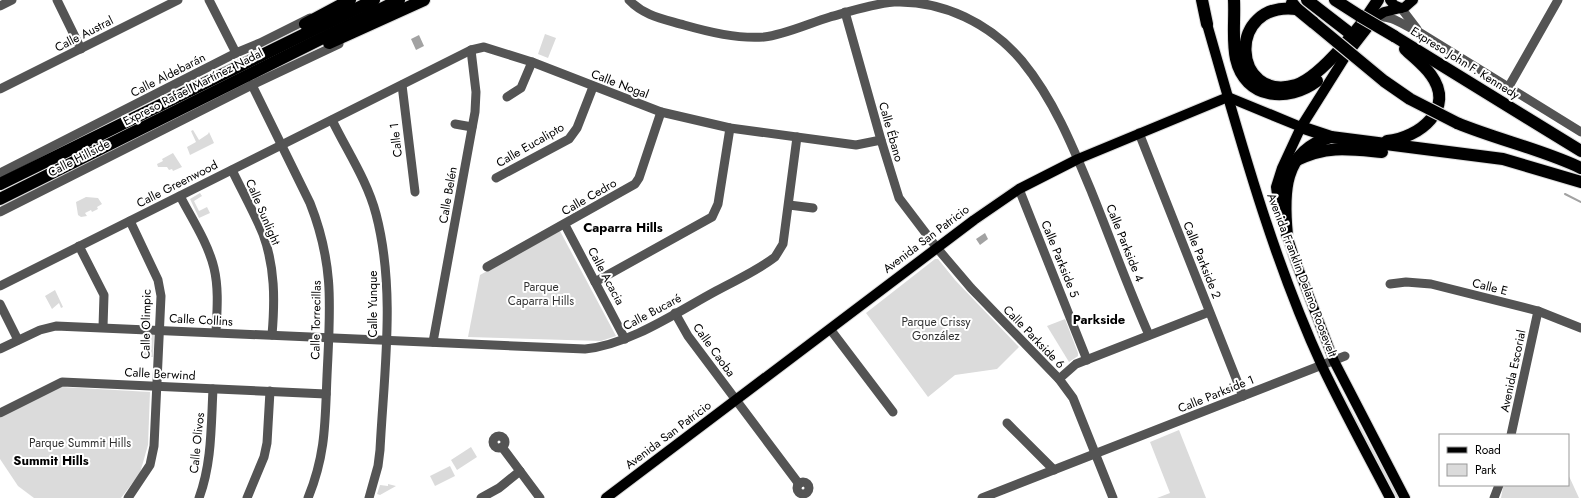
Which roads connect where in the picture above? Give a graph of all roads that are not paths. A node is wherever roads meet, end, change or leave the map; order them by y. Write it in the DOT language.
graph roads {
  1 [pos="12,0"];
  2 [pos="57,0"];
  3 [pos="178,0"];
  4 [pos="209,0"];
  5 [pos="347,0"];
  6 [pos="350,0"];
  7 [pos="374,0"];
  8 [pos="399,0"];
  9 [pos="424,0"];
  10 [pos="1198,0"];
  11 [pos="1202,0"];
  12 [pos="1231,0"];
  13 [pos="1234,0"];
  14 [pos="1286,0"];
  15 [pos="1308,0"];
  16 [pos="1335,0"];
  17 [pos="1348,0"];
  18 [pos="1378,0"];
  19 [pos="1390,0"];
  20 [pos="1413,0"];
  21 [pos="1558,0"];
  22 [pos="630,1"];
  23 [pos="901,1"];
  24 [pos="917,1"];
  25 [pos="1293,4"];
  26 [pos="0,6"];
  27 [pos="1401,8"];
  28 [pos="845,12"];
  29 [pos="1360,16"];
  30 [pos="1376,17"];
  31 [pos="1235,21"];
  32 [pos="1207,24"];
  33 [pos="362,30"];
  34 [pos="1419,32"];
  35 [pos="1351,34"];
  36 [pos="1394,36"];
  37 [pos="81,49"];
  38 [pos="471,50"];
  39 [pos="236,53"];
  40 [pos="1345,57"];
  41 [pos="532,62"];
  42 [pos="270,63"];
  43 [pos="252,85"];
  44 [pos="402,85"];
  45 [pos="593,87"];
  46 [pos="1508,88"];
  47 [pos="0,89"];
  48 [pos="187,92"];
  49 [pos="507,97"];
  50 [pos="1228,97"];
  51 [pos="365,104"];
  52 [pos="661,112"];
  53 [pos="332,120"];
  54 [pos="455,124"];
  55 [pos="472,127"];
  56 [pos="1301,127"];
  57 [pos="730,128"];
  58 [pos="1581,132"];
  59 [pos="1139,133"];
  60 [pos="797,137"];
  61 [pos="1331,137"];
  62 [pos="881,140"];
  63 [pos="1357,141"];
  64 [pos="282,145"];
  65 [pos="1581,151"];
  66 [pos="1474,154"];
  67 [pos="1078,159"];
  68 [pos="1297,160"];
  69 [pos="1581,168"];
  70 [pos="232,170"];
  71 [pos="0,173"];
  72 [pos="496,178"];
  73 [pos="1581,182"];
  74 [pos="0,184"];
  75 [pos="1020,189"];
  76 [pos="414,192"];
  77 [pos="180,196"];
  78 [pos="0,199"];
  79 [pos="789,205"];
  80 [pos="813,208"];
  81 [pos="0,212"];
  82 [pos="130,222"];
  83 [pos="564,225"];
  84 [pos="1287,235"];
  85 [pos="79,246"];
  86 [pos="937,248"];
  87 [pos="487,267"];
  88 [pos="595,282"];
  89 [pos="1390,284"];
  90 [pos="0,286"];
  91 [pos="0,304"];
  92 [pos="1538,311"];
  93 [pos="1209,312"];
  94 [pos="675,313"];
  95 [pos="103,327"];
  96 [pos="1581,328"];
  97 [pos="830,329"];
  98 [pos="159,330"];
  99 [pos="216,332"];
  100 [pos="272,335"];
  101 [pos="1149,335"];
  102 [pos="329,338"];
  103 [pos="625,339"];
  104 [pos="18,340"];
  105 [pos="386,340"];
  106 [pos="405,341"];
  107 [pos="433,342"];
  108 [pos="0,349"];
  109 [pos="1345,356"];
  110 [pos="1087,360"];
  111 [pos="1334,360"];
  112 [pos="1322,365"];
  113 [pos="1059,379"];
  114 [pos="157,386"];
  115 [pos="213,389"];
  116 [pos="270,391"];
  117 [pos="326,394"];
  118 [pos="1243,396"];
  119 [pos="736,399"];
  120 [pos="893,412"];
  121 [pos="0,413"];
  122 [pos="1007,423"];
  123 [pos="1511,434"];
  124 [pos="502,447"];
  125 [pos="1096,454"];
  126 [pos="1054,470"];
  127 [pos="520,471"];
  128 [pos="798,484"];
  129 [pos="1499,486"];
  130 [pos="128,498"];
  131 [pos="199,498"];
  132 [pos="247,498"];
  133 [pos="308,498"];
  134 [pos="369,498"];
  135 [pos="481,498"];
  136 [pos="540,498"];
  137 [pos="606,498"];
  138 [pos="982,498"];
  139 [pos="1113,498"];
  140 [pos="1390,498"];
  141 [pos="1405,498"];
  142 [pos="1494,498"];
  1 -- 26 [label="street"];
  2 -- 37 [label="street"];
  3 -- 37 [label="street, Calle Austral"];
  4 -- 39 [label="street"];
  5 -- 39 [label="street, Calle Aldebarán"];
  6 -- 48 [label="highway"];
  7 -- 48 [label="highway, Expreso Rafael Martínez Nadal"];
  8 -- 42 [label="highway, Expreso Rafael Martínez Nadal"];
  9 -- 33 [label="highway"];
  10 -- 32 [label="street"];
  11 -- 32 [label="highway"];
  12 -- 31 [label="highway"];
  13 -- 31 [label="highway"];
  14 -- 25 [label="highway"];
  15 -- 35 [label="highway"];
  16 -- 29 [label="highway, Expreso John F. Kennedy"];
  17 -- 29 [label="highway"];
  18 -- 35 [label="highway"];
  19 -- 27 [label="main road"];
  20 -- 27 [label="main road"];
  21 -- 46 [label="street"];
  22 -- 28 [label="street, Calle Parkside 4"];
  23 -- 24 [label="street, Calle Parkside 4"];
  23 -- 28 [label="street, Calle Parkside 4"];
  24 -- 67 [label="street, Calle Parkside 4"];
  25 -- 35 [label="highway"];
  25 -- 69 [label="highway, bridge"];
  27 -- 30 [label="main road"];
  27 -- 34 [label="street"];
  28 -- 62 [label="street, Calle Ébano"];
  29 -- 36 [label="highway, Expreso John F. Kennedy, bridge"];
  30 -- 34 [label="street"];
  30 -- 40 [label="main road, Avenida Franklin Delano Roosevelt"];
  31 -- 40 [label="highway"];
  32 -- 50 [label="main road, Avenida Franklin Delano Roosevelt"];
  33 -- 42 [label="highway"];
  33 -- 43 [label="street, Calle Hillside"];
  34 -- 46 [label="street"];
  36 -- 63 [label="highway"];
  36 -- 65 [label="highway, Expreso John F. Kennedy"];
  37 -- 47 [label="street, Calle Austral"];
  38 -- 41 [label="street, Calle Nogal"];
  38 -- 44 [label="street, Calle Nogal"];
  38 -- 55 [label="street, Calle Belén"];
  39 -- 71 [label="street, Calle Aldebarán"];
  40 -- 56 [label="main road, Avenida Franklin Delano Roosevelt"];
  41 -- 45 [label="street, Calle Nogal"];
  41 -- 49 [label="street"];
  42 -- 78 [label="highway, Expreso Rafael Martínez Nadal"];
  43 -- 64 [label="street, Calle Torrecillas"];
  43 -- 81 [label="street, Calle Hillside"];
  44 -- 51 [label="street, Calle Nogal"];
  44 -- 76 [label="street, Calle 1"];
  45 -- 52 [label="street, Calle Nogal"];
  45 -- 72 [label="street, Calle Eucalipto"];
  46 -- 58 [label="street"];
  48 -- 74 [label="highway, Expreso Rafael Martínez Nadal"];
  50 -- 56 [label="main road"];
  50 -- 59 [label="main road, Avenida San Patricio"];
  50 -- 112 [label="main road, Avenida Franklin Delano Roosevelt"];
  51 -- 53 [label="street, Calle Greenwood"];
  52 -- 57 [label="street, Calle Nogal"];
  52 -- 83 [label="street, Calle Cedro"];
  53 -- 64 [label="street, Calle Greenwood"];
  53 -- 105 [label="street, Calle Yunque"];
  54 -- 55 [label="street"];
  55 -- 107 [label="street, Calle Belén"];
  56 -- 61 [label="highway"];
  56 -- 84 [label="main road, Avenida Franklin Delano Roosevelt"];
  57 -- 60 [label="street, Calle Nogal"];
  57 -- 88 [label="street"];
  59 -- 67 [label="main road, Avenida San Patricio"];
  59 -- 93 [label="street, Calle Parkside 2"];
  60 -- 62 [label="street, Calle Nogal"];
  60 -- 79 [label="street, Calle Bucaré"];
  61 -- 63 [label="highway"];
  61 -- 68 [label="highway"];
  62 -- 86 [label="street, Calle Ébano"];
  63 -- 66 [label="highway"];
  64 -- 70 [label="street, Calle Greenwood"];
  64 -- 102 [label="street, Calle Torrecillas"];
  66 -- 68 [label="highway"];
  66 -- 73 [label="highway"];
  67 -- 75 [label="main road, Avenida San Patricio"];
  67 -- 101 [label="street, Calle Parkside 4"];
  68 -- 84 [label="highway"];
  70 -- 77 [label="street, Calle Greenwood"];
  70 -- 100 [label="street, Calle Sunlight"];
  75 -- 86 [label="main road, Avenida San Patricio"];
  75 -- 110 [label="street, Calle Parkside 5"];
  77 -- 82 [label="street, Calle Greenwood"];
  77 -- 99 [label="street"];
  79 -- 80 [label="street"];
  79 -- 94 [label="street, Calle Bucaré"];
  82 -- 85 [label="street, Calle Greenwood"];
  82 -- 98 [label="street, Calle Olimpic"];
  83 -- 87 [label="street, Calle Cedro"];
  83 -- 88 [label="street, Calle Acacia"];
  84 -- 111 [label="main road, Avenida Franklin Delano Roosevelt"];
  85 -- 90 [label="street, Calle Greenwood"];
  85 -- 95 [label="street"];
  86 -- 97 [label="main road, Avenida San Patricio"];
  86 -- 113 [label="street, Calle Parkside 6"];
  88 -- 103 [label="street, Calle Acacia"];
  89 -- 92 [label="street, Calle E"];
  91 -- 104 [label="street"];
  92 -- 96 [label="street, Calle E"];
  92 -- 123 [label="street, Avenida Escorial"];
  93 -- 101 [label="street"];
  93 -- 118 [label="street, Calle Parkside 2"];
  94 -- 103 [label="street, Calle Bucaré"];
  94 -- 119 [label="street, Calle Caoba"];
  95 -- 98 [label="street, Calle Collins"];
  95 -- 104 [label="street, Calle Collins"];
  97 -- 119 [label="main road, Avenida San Patricio"];
  97 -- 120 [label="street"];
  98 -- 99 [label="street, Calle Collins"];
  98 -- 114 [label="street, Calle Olimpic"];
  99 -- 100 [label="street, Calle Collins"];
  100 -- 102 [label="street, Calle Collins"];
  101 -- 110 [label="street"];
  102 -- 105 [label="street, Calle Collins"];
  102 -- 117 [label="street, Calle Torrecillas"];
  103 -- 107 [label="street, Calle Bucaré"];
  104 -- 108 [label="street, Calle Collins"];
  105 -- 106 [label="street, Calle Collins"];
  105 -- 134 [label="street, Calle Yunque"];
  106 -- 107 [label="street, Calle Bucaré"];
  109 -- 111 [label="street, Calle Parkside 1"];
  110 -- 113 [label="street"];
  111 -- 112 [label="street, Calle Parkside 1"];
  111 -- 141 [label="main road, Avenida Franklin Delano Roosevelt"];
  112 -- 118 [label="street, Calle Parkside 1"];
  112 -- 140 [label="main road, Avenida Franklin Delano Roosevelt"];
  113 -- 125 [label="street, Calle Parkside 6"];
  114 -- 115 [label="street, Calle Berwind"];
  114 -- 121 [label="street, Calle Berwind"];
  114 -- 130 [label="street, Calle Olimpic"];
  115 -- 116 [label="street, Calle Berwind"];
  115 -- 131 [label="street, Calle Olivos"];
  116 -- 117 [label="street, Calle Berwind"];
  116 -- 132 [label="street"];
  117 -- 133 [label="street, Calle Torrecillas"];
  118 -- 125 [label="street, Calle Parkside 1"];
  119 -- 128 [label="street, Calle Caoba"];
  119 -- 137 [label="main road, Avenida San Patricio"];
  122 -- 126 [label="street"];
  124 -- 127 [label="street"];
  125 -- 126 [label="street, Calle Parkside 1"];
  125 -- 139 [label="street"];
  126 -- 138 [label="street, Calle Parkside 1"];
  127 -- 135 [label="street"];
  127 -- 136 [label="street"];
  129 -- 142 [label="street"];
}
